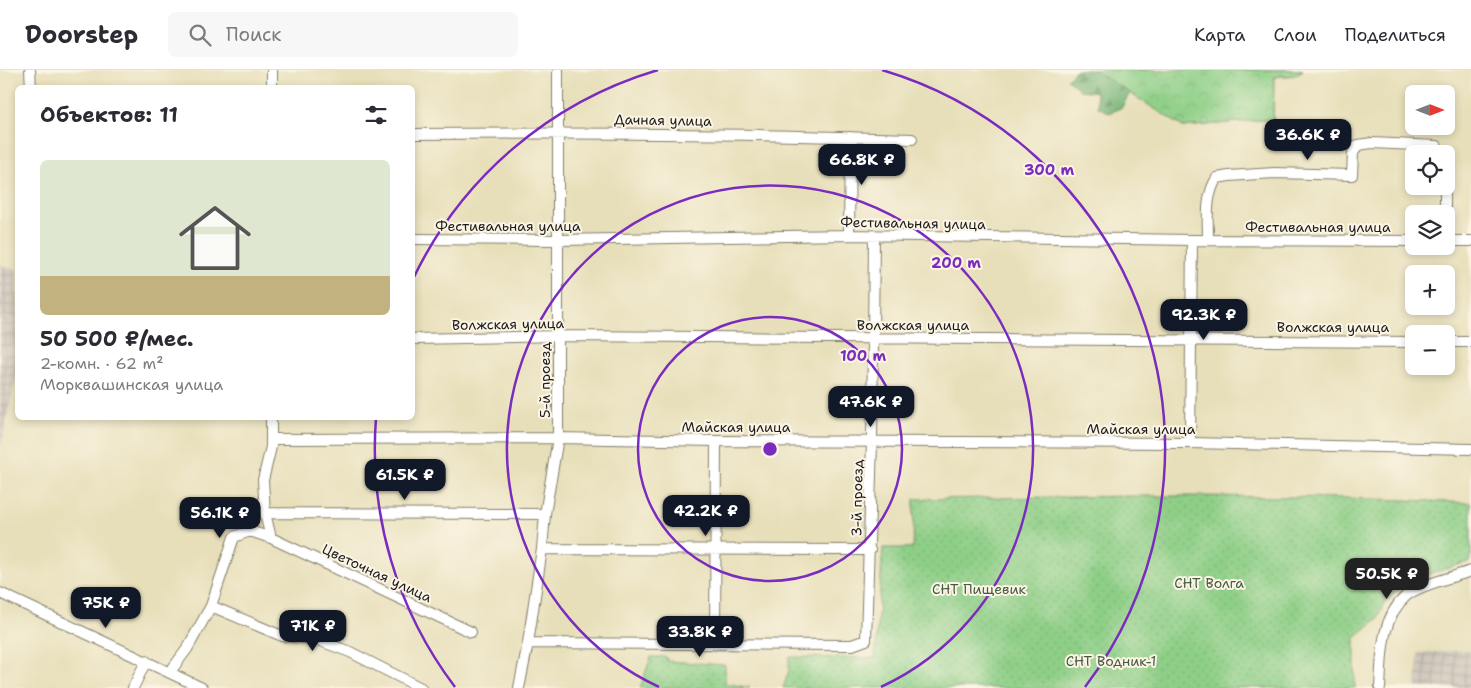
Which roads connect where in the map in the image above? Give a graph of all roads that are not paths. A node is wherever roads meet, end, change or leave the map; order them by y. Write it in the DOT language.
graph roads {
  1 [pos="30,70"];
  2 [pos="272,70"];
  3 [pos="558,70"];
  4 [pos="31,85"];
  5 [pos="272,85"];
  6 [pos="558,133"];
  7 [pos="415,134"];
  8 [pos="850,137"];
  9 [pos="912,139"];
  10 [pos="1416,145"];
  11 [pos="849,236"];
  12 [pos="874,237"];
  13 [pos="415,239"];
  14 [pos="558,240"];
  15 [pos="1192,240"];
  16 [pos="1208,240"];
  17 [pos="1405,241"];
  18 [pos="1455,241"];
  19 [pos="1471,241"];
  20 [pos="559,336"];
  21 [pos="872,338"];
  22 [pos="415,339"];
  23 [pos="1192,340"];
  24 [pos="1405,342"];
  25 [pos="1455,342"];
  26 [pos="1471,342"];
  27 [pos="271,420"];
  28 [pos="558,438"];
  29 [pos="272,439"];
  30 [pos="716,441"];
  31 [pos="872,441"];
  32 [pos="1190,442"];
  33 [pos="1471,449"];
  34 [pos="265,513"];
  35 [pos="545,514"];
  36 [pos="271,538"];
  37 [pos="542,549"];
  38 [pos="715,549"];
  39 [pos="870,550"];
  40 [pos="1471,571"];
  41 [pos="0,593"];
  42 [pos="211,606"];
  43 [pos="471,632"];
  44 [pos="528,643"];
  45 [pos="715,645"];
  46 [pos="146,661"];
  47 [pos="170,672"];
  48 [pos="133,688"];
  49 [pos="202,688"];
  50 [pos="421,688"];
  51 [pos="519,688"];
  52 [pos="1380,688"];
  1 -- 4 [label="street"];
  2 -- 5 [label="street"];
  3 -- 6 [label="street, 5-й проезд"];
  6 -- 7 [label="street, Дачная улица"];
  6 -- 8 [label="street, Дачная улица"];
  6 -- 14 [label="street, 5-й проезд"];
  8 -- 9 [label="street, Дачная улица"];
  8 -- 11 [label="street"];
  10 -- 16 [label="street"];
  11 -- 12 [label="street, Фестивальная улица"];
  11 -- 14 [label="street, Фестивальная улица"];
  12 -- 15 [label="street, Фестивальная улица"];
  12 -- 21 [label="street, 3-й проезд"];
  13 -- 14 [label="street, Фестивальная улица"];
  14 -- 20 [label="street, 5-й проезд"];
  15 -- 16 [label="street, Фестивальная улица"];
  15 -- 23 [label="street"];
  16 -- 17 [label="street, Фестивальная улица"];
  18 -- 19 [label="street"];
  20 -- 21 [label="street, Волжская улица"];
  20 -- 22 [label="street, Волжская улица"];
  20 -- 28 [label="street, 5-й проезд"];
  21 -- 23 [label="street, Волжская улица"];
  21 -- 31 [label="street, 3-й проезд"];
  23 -- 24 [label="street, Волжская улица"];
  23 -- 32 [label="street"];
  25 -- 26 [label="street"];
  27 -- 29 [label="street"];
  28 -- 29 [label="street, Майская улица"];
  28 -- 30 [label="street, Майская улица"];
  28 -- 35 [label="street, 5-й проезд"];
  29 -- 34 [label="street"];
  30 -- 31 [label="street, Майская улица"];
  30 -- 38 [label="street"];
  31 -- 32 [label="street, Майская улица"];
  31 -- 39 [label="street, 3-й проезд"];
  32 -- 33 [label="street, Майская улица"];
  34 -- 35 [label="street"];
  34 -- 36 [label="street"];
  35 -- 37 [label="street, 5-й проезд"];
  36 -- 42 [label="street, Цветочная улица"];
  36 -- 43 [label="street, Цветочная улица"];
  37 -- 38 [label="street"];
  37 -- 44 [label="street, 5-й проезд"];
  38 -- 39 [label="street"];
  38 -- 45 [label="street"];
  39 -- 45 [label="street, 3-й проезд"];
  40 -- 52 [label="street"];
  41 -- 46 [label="street"];
  42 -- 47 [label="street"];
  42 -- 50 [label="street"];
  44 -- 45 [label="street"];
  44 -- 51 [label="street, 5-й проезд"];
  46 -- 47 [label="street"];
  46 -- 48 [label="street"];
  47 -- 49 [label="street"];
}
